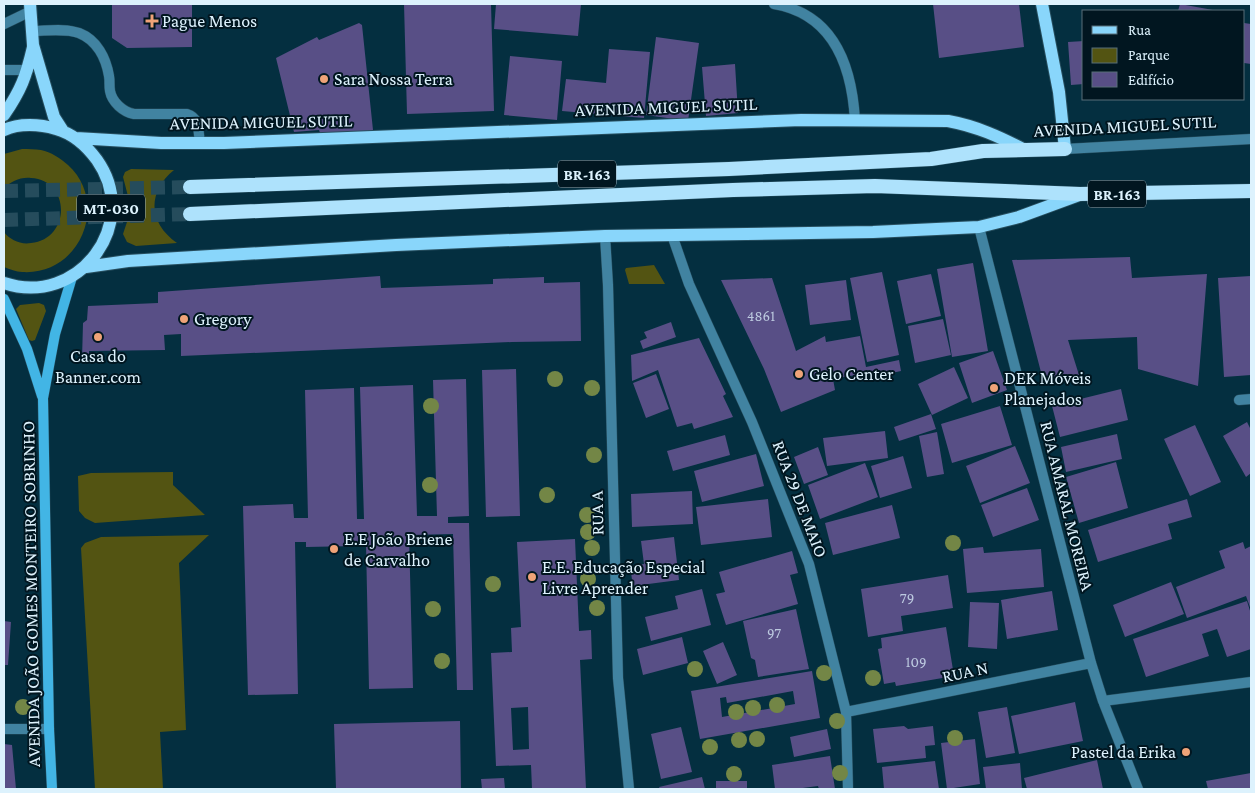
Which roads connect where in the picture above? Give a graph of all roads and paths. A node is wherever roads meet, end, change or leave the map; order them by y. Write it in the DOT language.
graph roads {
  1 [pos="774,4"];
  2 [pos="1042,4"];
  3 [pos="31,7"];
  4 [pos="4,24"];
  5 [pos="32,32"];
  6 [pos="33,45"];
  7 [pos="4,70"];
  8 [pos="28,70"];
  9 [pos="4,114"];
  10 [pos="855,121"];
  11 [pos="4,130"];
  12 [pos="63,131"];
  13 [pos="76,138"];
  14 [pos="1251,139"];
  15 [pos="200,143"];
  16 [pos="1065,148"];
  17 [pos="1025,150"];
  18 [pos="190,187"];
  19 [pos="1251,191"];
  20 [pos="1080,194"];
  21 [pos="190,214"];
  22 [pos="979,227"];
  23 [pos="672,235"];
  24 [pos="606,236"];
  25 [pos="86,267"];
  26 [pos="72,277"];
  27 [pos="4,283"];
  28 [pos="4,299"];
  29 [pos="43,398"];
  30 [pos="1251,399"];
  31 [pos="1239,400"];
  32 [pos="1091,663"];
  33 [pos="1251,682"];
  34 [pos="1103,701"];
  35 [pos="846,712"];
  36 [pos="4,729"];
  37 [pos="49,729"];
  38 [pos="52,789"];
  39 [pos="629,789"];
  40 [pos="848,789"];
  41 [pos="1138,789"];
  1 -- 10 [label="street"];
  2 -- 16 [label="main road"];
  3 -- 4 [label="street"];
  3 -- 5 [label="main road"];
  5 -- 6 [label="main road"];
  5 -- 15 [label="street"];
  6 -- 8 [label="main road"];
  6 -- 12 [label="main road"];
  7 -- 8 [label="street"];
  8 -- 9 [label="main road"];
  10 -- 15 [label="main road, AVENIDA MIGUEL SUTIL"];
  10 -- 17 [label="main road, AVENIDA MIGUEL SUTIL"];
  11 -- 12 [label="main road, MT-030"];
  12 -- 13 [label="main road, MT-030"];
  13 -- 15 [label="main road, AVENIDA MIGUEL SUTIL"];
  13 -- 25 [label="main road, MT-030"];
  14 -- 16 [label="street, AVENIDA MIGUEL SUTIL"];
  16 -- 17 [label="highway, AVENIDA MIGUEL SUTIL / BR-163"];
  17 -- 18 [label="highway, BR-163"];
  19 -- 20 [label="highway, BR-163"];
  20 -- 21 [label="highway, BR-163"];
  20 -- 22 [label="main road"];
  22 -- 23 [label="main road"];
  22 -- 32 [label="street, RUA AMARAL MOREIRA"];
  23 -- 24 [label="main road"];
  23 -- 35 [label="street, RUA 29 DE MAIO"];
  24 -- 25 [label="main road"];
  24 -- 39 [label="street, RUA A"];
  25 -- 26 [label="main road, MT-030"];
  26 -- 27 [label="main road, MT-030"];
  26 -- 29 [label="main road, AVENIDA JOÃO GOMES MONTEIRO SOBRINHO"];
  28 -- 29 [label="main road, AVENIDA JOÃO GOMES MONTEIRO SOBRINHO"];
  29 -- 37 [label="main road, AVENIDA JOÃO GOMES MONTEIRO SOBRINHO"];
  30 -- 31 [label="street"];
  32 -- 34 [label="street, RUA AMARAL MOREIRA"];
  32 -- 35 [label="street, RUA N"];
  33 -- 34 [label="street"];
  34 -- 41 [label="street, RUA AMARAL MOREIRA"];
  35 -- 40 [label="street, RUA 29 DE MAIO"];
  36 -- 37 [label="street"];
  37 -- 38 [label="main road, AVENIDA JOÃO GOMES MONTEIRO SOBRINHO"];
}
